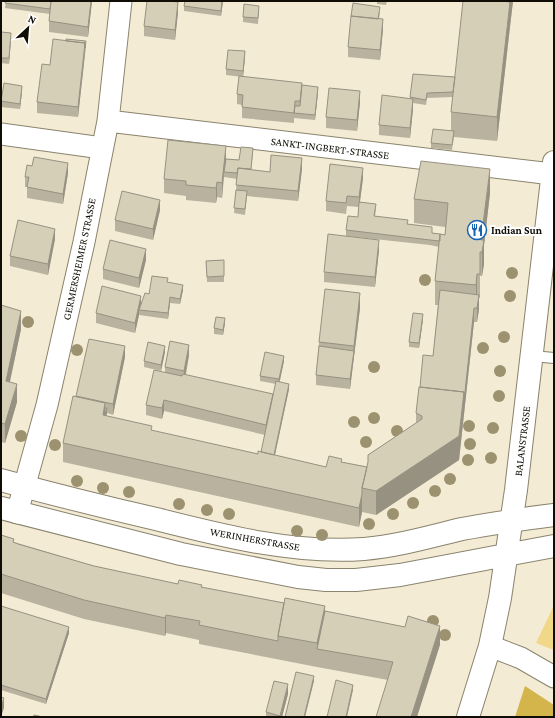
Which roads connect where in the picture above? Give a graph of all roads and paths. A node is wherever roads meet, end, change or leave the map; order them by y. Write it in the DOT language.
graph roads {
  1 [pos="120,1"];
  2 [pos="108,121"];
  3 [pos="1,134"];
  4 [pos="102,148"];
  5 [pos="553,168"];
  6 [pos="532,356"];
  7 [pos="554,358"];
  8 [pos="1,480"];
  9 [pos="24,486"];
  10 [pos="9,511"];
  11 [pos="554,515"];
  12 [pos="512,520"];
  13 [pos="554,546"];
  14 [pos="507,555"];
  15 [pos="490,646"];
  16 [pos="554,677"];
  17 [pos="468,717"];
  1 -- 2 [label="street, GERMERSHEIMER STRASSE"];
  2 -- 4 [label="street, GERMERSHEIMER STRASSE"];
  2 -- 5 [label="street, SANKT-INGBERT-STRASSE"];
  3 -- 4 [label="street"];
  4 -- 9 [label="street, GERMERSHEIMER STRASSE"];
  5 -- 6 [label="main road, BALANSTRASSE"];
  6 -- 7 [label="lane"];
  6 -- 12 [label="main road, BALANSTRASSE"];
  8 -- 9 [label="main road, WERINHERSTRASSE"];
  9 -- 10 [label="street, GERMERSHEIMER STRASSE"];
  9 -- 12 [label="main road, WERINHERSTRASSE"];
  10 -- 14 [label="main road"];
  11 -- 12 [label="main road, WERINHERSTRASSE"];
  12 -- 14 [label="main road, BALANSTRASSE"];
  13 -- 14 [label="main road"];
  14 -- 15 [label="main road, BALANSTRASSE"];
  15 -- 16 [label="street"];
  15 -- 17 [label="main road, BALANSTRASSE"];
}
